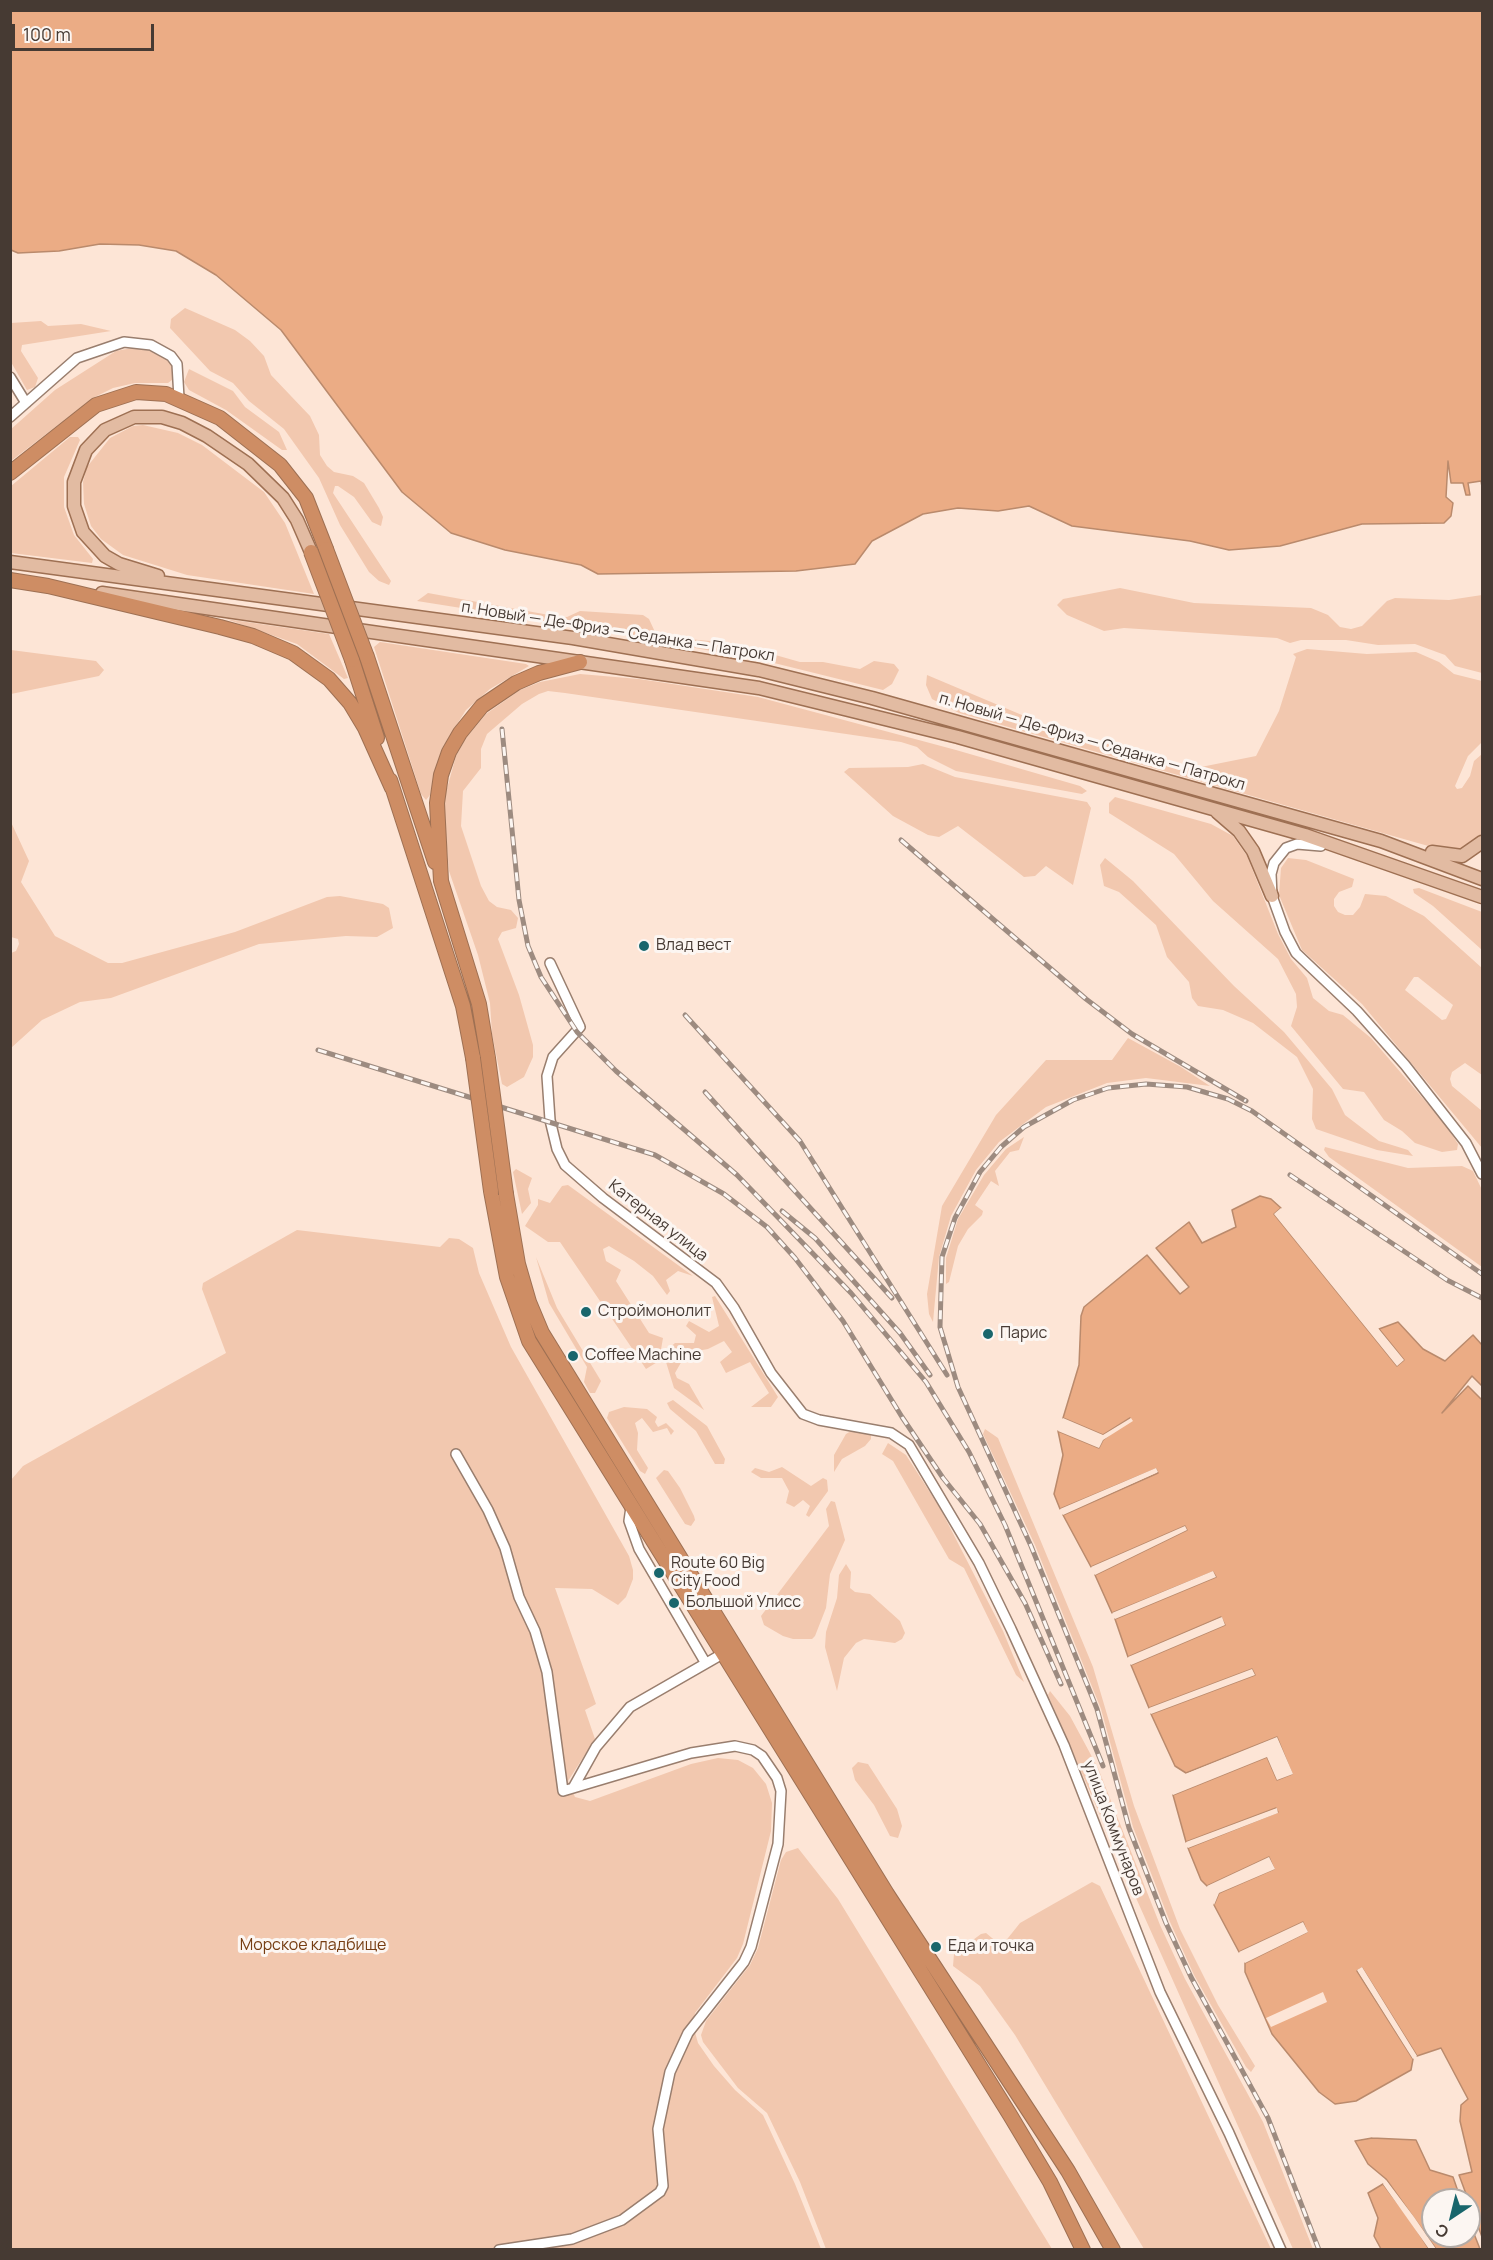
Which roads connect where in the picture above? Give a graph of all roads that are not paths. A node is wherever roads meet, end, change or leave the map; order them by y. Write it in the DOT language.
graph roads {
  1 [pos="10,377"];
  2 [pos="179,398"];
  3 [pos="26,403"];
  4 [pos="10,417"];
  5 [pos="10,473"];
  6 [pos="311,552"];
  7 [pos="10,562"];
  8 [pos="10,580"];
  9 [pos="182,584"];
  10 [pos="48,586"];
  11 [pos="580,662"];
  12 [pos="392,788"];
  13 [pos="1214,809"];
  14 [pos="1482,842"];
  15 [pos="1401,848"];
  16 [pos="1393,864"];
  17 [pos="440,875"];
  18 [pos="1482,879"];
  19 [pos="1272,896"];
  20 [pos="1482,897"];
  21 [pos="550,963"];
  22 [pos="1482,1174"];
  23 [pos="891,1432"];
  24 [pos="456,1454"];
  25 [pos="631,1507"];
  26 [pos="723,1653"];
  27 [pos="705,1662"];
  28 [pos="573,1788"];
  29 [pos="499,2250"];
  30 [pos="1083,2250"];
  31 [pos="1113,2250"];
  32 [pos="1281,2250"];
  1 -- 3 [label="street"];
  2 -- 3 [label="street"];
  2 -- 5 [label="highway"];
  2 -- 17 [label="highway, bridge"];
  3 -- 4 [label="street"];
  6 -- 9 [label="main road"];
  6 -- 12 [label="highway, bridge"];
  7 -- 9 [label="main road, п. Новый — Де-Фриз — Седанка — Патрокл"];
  8 -- 10 [label="highway, п. Новый — Де-Фриз — Седанка — Патрокл"];
  9 -- 15 [label="main road, п. Новый — Де-Фриз — Седанка — Патрокл"];
  10 -- 11 [label="main road, п. Новый — Де-Фриз — Седанка — Патрокл"];
  10 -- 12 [label="highway"];
  11 -- 13 [label="main road, п. Новый — Де-Фриз — Седанка — Патрокл"];
  11 -- 17 [label="highway"];
  12 -- 25 [label="highway, bridge"];
  13 -- 16 [label="main road, п. Новый — Де-Фриз — Седанка — Патрокл"];
  13 -- 19 [label="main road"];
  14 -- 15 [label="main road"];
  15 -- 18 [label="main road, п. Новый — Де-Фриз — Седанка — Патрокл"];
  16 -- 19 [label="street"];
  16 -- 20 [label="main road, п. Новый — Де-Фриз — Седанка — Патрокл"];
  17 -- 31 [label="highway, bridge"];
  19 -- 22 [label="street"];
  21 -- 23 [label="street, Катерная улица"];
  23 -- 32 [label="street, улица Коммунаров"];
  24 -- 28 [label="street"];
  25 -- 26 [label="highway"];
  25 -- 27 [label="street"];
  26 -- 27 [label="street"];
  26 -- 30 [label="highway"];
  27 -- 28 [label="street"];
  28 -- 29 [label="street"];
}
